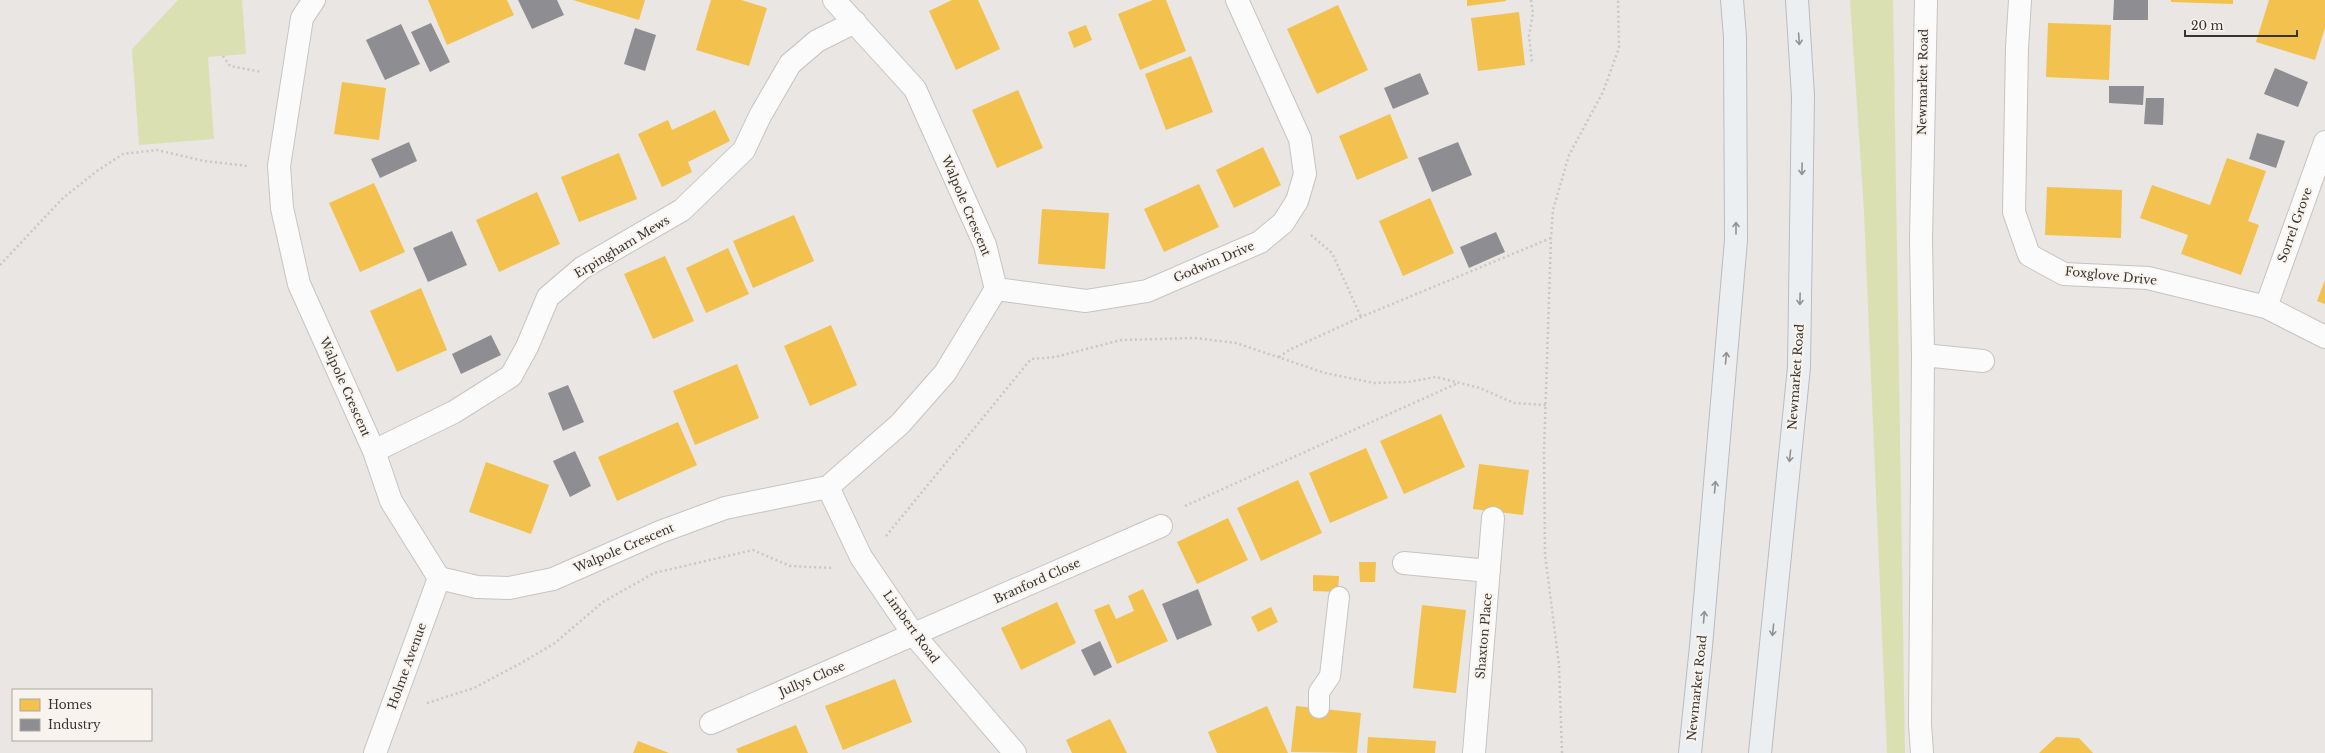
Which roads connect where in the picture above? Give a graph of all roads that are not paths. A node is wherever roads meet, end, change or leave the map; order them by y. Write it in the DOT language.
graph roads {
  1 [pos="314,0"];
  2 [pos="834,0"];
  3 [pos="1237,0"];
  4 [pos="1732,0"];
  5 [pos="1797,0"];
  6 [pos="1926,0"];
  7 [pos="2020,0"];
  8 [pos="855,22"];
  9 [pos="2325,142"];
  10 [pos="996,289"];
  11 [pos="2266,307"];
  12 [pos="2325,337"];
  13 [pos="1923,355"];
  14 [pos="1983,361"];
  15 [pos="374,451"];
  16 [pos="828,486"];
  17 [pos="1493,518"];
  18 [pos="1160,526"];
  19 [pos="1404,563"];
  20 [pos="1489,571"];
  21 [pos="439,578"];
  22 [pos="1339,597"];
  23 [pos="914,635"];
  24 [pos="1319,708"];
  25 [pos="710,723"];
  26 [pos="375,753"];
  27 [pos="1015,753"];
  28 [pos="1474,753"];
  29 [pos="1690,753"];
  30 [pos="1760,753"];
  31 [pos="1922,753"];
  1 -- 15 [label="street, Walpole Crescent"];
  2 -- 8 [label="street, Walpole Crescent"];
  3 -- 10 [label="street, Godwin Drive"];
  29 -- 4 [label="highway, Newmarket Road, one-way"];
  5 -- 30 [label="highway, Newmarket Road, one-way"];
  6 -- 13 [label="street, Newmarket Road"];
  7 -- 11 [label="street, Foxglove Drive"];
  8 -- 10 [label="street, Walpole Crescent"];
  8 -- 15 [label="street, Erpingham Mews"];
  9 -- 11 [label="street, Sorrel Grove"];
  10 -- 16 [label="street, Walpole Crescent"];
  11 -- 12 [label="street, Foxglove Drive"];
  13 -- 14 [label="street"];
  13 -- 31 [label="street, Newmarket Road"];
  15 -- 21 [label="street, Walpole Crescent"];
  16 -- 21 [label="street, Walpole Crescent"];
  16 -- 23 [label="street, Limbert Road"];
  17 -- 20 [label="street, Shaxton Place"];
  18 -- 23 [label="street, Branford Close"];
  19 -- 20 [label="street"];
  20 -- 28 [label="street, Shaxton Place"];
  21 -- 26 [label="street, Holme Avenue"];
  22 -- 24 [label="lane"];
  23 -- 25 [label="street, Jullys Close"];
  23 -- 27 [label="street, Limbert Road"];
}
